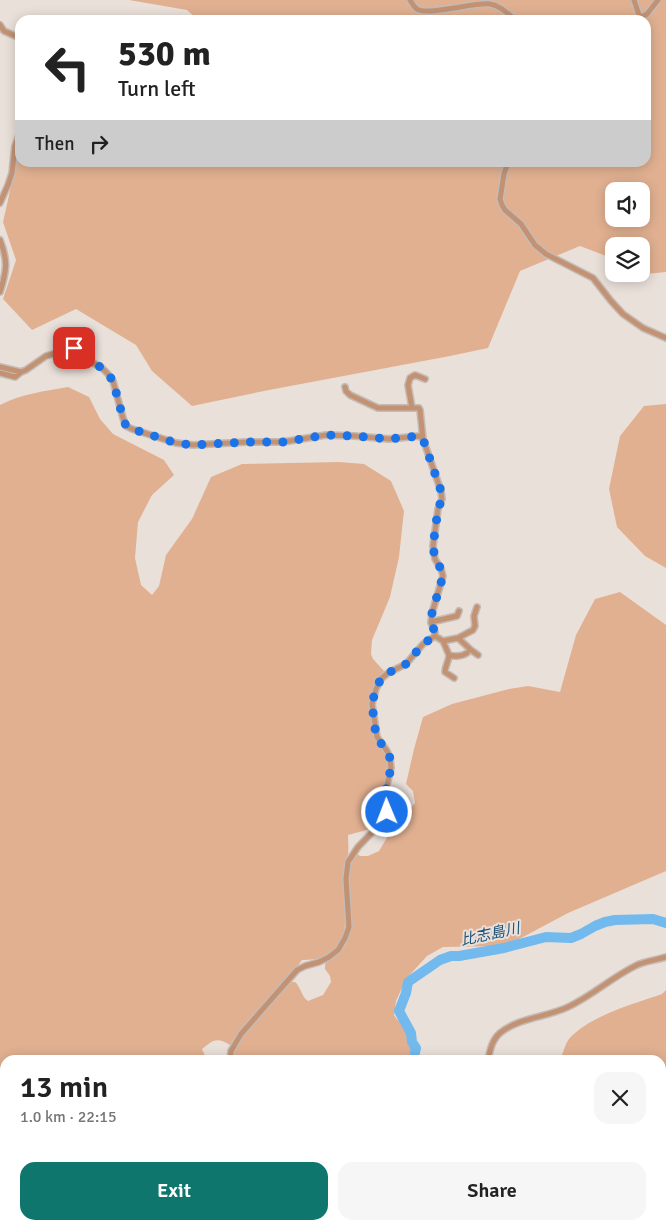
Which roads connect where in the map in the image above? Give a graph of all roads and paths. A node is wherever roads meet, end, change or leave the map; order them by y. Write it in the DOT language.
graph roads {
  1 [pos="410,0"];
  2 [pos="634,0"];
  3 [pos="658,0"];
  4 [pos="510,15"];
  5 [pos="637,15"];
  6 [pos="645,15"];
  7 [pos="0,26"];
  8 [pos="15,36"];
  9 [pos="15,146"];
  10 [pos="506,167"];
  11 [pos="0,203"];
  12 [pos="0,240"];
  13 [pos="0,292"];
  14 [pos="666,338"];
  15 [pos="0,367"];
  16 [pos="21,372"];
  17 [pos="0,373"];
  18 [pos="425,379"];
  19 [pos="345,387"];
  20 [pos="412,408"];
  21 [pos="423,439"];
  22 [pos="476,607"];
  23 [pos="459,611"];
  24 [pos="431,622"];
  25 [pos="435,636"];
  26 [pos="458,638"];
  27 [pos="443,641"];
  28 [pos="467,653"];
  29 [pos="449,655"];
  30 [pos="478,655"];
  31 [pos="454,678"];
  32 [pos="666,957"];
  33 [pos="231,1055"];
  34 [pos="489,1055"];
  1 -- 4 [label="street"];
  2 -- 5 [label="street"];
  3 -- 6 [label="street"];
  7 -- 8 [label="street"];
  9 -- 11 [label="street"];
  10 -- 14 [label="street"];
  12 -- 13 [label="street"];
  15 -- 16 [label="street"];
  16 -- 17 [label="street"];
  16 -- 21 [label="street"];
  18 -- 20 [label="street"];
  19 -- 20 [label="street"];
  20 -- 21 [label="street"];
  21 -- 24 [label="street"];
  22 -- 26 [label="street"];
  23 -- 24 [label="street"];
  24 -- 25 [label="street"];
  25 -- 27 [label="street"];
  25 -- 33 [label="street"];
  26 -- 27 [label="street"];
  26 -- 30 [label="street"];
  27 -- 29 [label="street"];
  28 -- 29 [label="street"];
  29 -- 31 [label="street"];
  32 -- 34 [label="street"];
}
